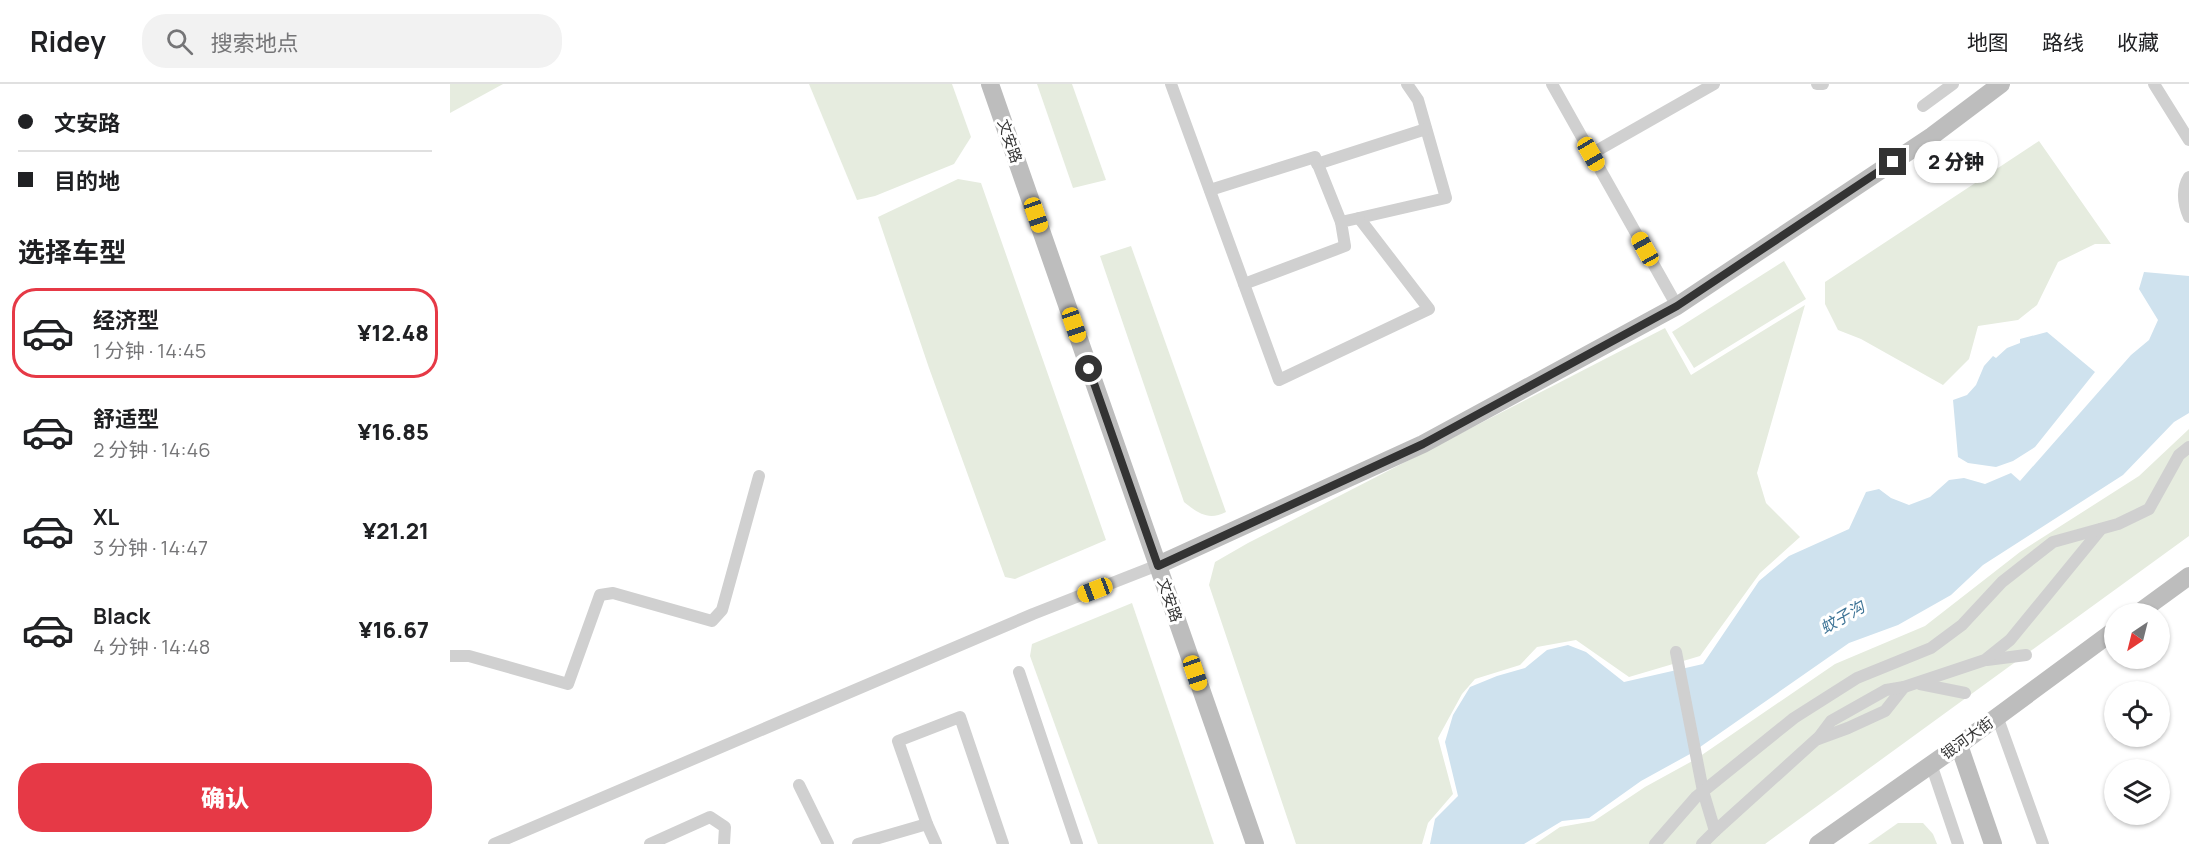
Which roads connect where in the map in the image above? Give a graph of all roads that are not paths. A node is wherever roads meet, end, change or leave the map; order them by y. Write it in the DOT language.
graph roads {
  1 [pos="990,84"];
  2 [pos="1171,84"];
  3 [pos="1407,84"];
  4 [pos="1552,84"];
  5 [pos="1714,84"];
  6 [pos="1817,84"];
  7 [pos="1823,84"];
  8 [pos="1953,84"];
  9 [pos="2001,84"];
  10 [pos="2154,84"];
  11 [pos="1923,106"];
  12 [pos="1426,129"];
  13 [pos="2189,140"];
  14 [pos="1591,154"];
  15 [pos="1317,164"];
  16 [pos="2189,177"];
  17 [pos="1210,190"];
  18 [pos="2189,217"];
  19 [pos="1359,218"];
  20 [pos="1341,222"];
  21 [pos="1244,284"];
  22 [pos="1677,306"];
  23 [pos="2189,447"];
  24 [pos="759,476"];
  25 [pos="2101,529"];
  26 [pos="1158,566"];
  27 [pos="2189,576"];
  28 [pos="2153,603"];
  29 [pos="2104,638"];
  30 [pos="1676,652"];
  31 [pos="2026,655"];
  32 [pos="450,656"];
  33 [pos="1985,660"];
  34 [pos="1019,672"];
  35 [pos="1918,683"];
  36 [pos="1904,687"];
  37 [pos="1965,693"];
  38 [pos="1997,716"];
  39 [pos="1817,740"];
  40 [pos="1959,745"];
  41 [pos="1931,764"];
  42 [pos="799,785"];
  43 [pos="1704,791"];
  44 [pos="927,824"];
  45 [pos="1715,831"];
  46 [pos="494,844"];
  47 [pos="650,844"];
  48 [pos="724,844"];
  49 [pos="828,844"];
  50 [pos="858,844"];
  51 [pos="936,844"];
  52 [pos="1003,844"];
  53 [pos="1077,844"];
  54 [pos="1255,844"];
  55 [pos="1654,844"];
  56 [pos="1702,844"];
  57 [pos="1818,844"];
  58 [pos="1958,844"];
  59 [pos="1993,844"];
  60 [pos="2043,844"];
  1 -- 26 [label="main road, 文安路"];
  2 -- 17 [label="street"];
  3 -- 12 [label="street"];
  4 -- 14 [label="street"];
  5 -- 14 [label="street"];
  6 -- 7 [label="street"];
  8 -- 11 [label="street"];
  9 -- 22 [label="main road"];
  10 -- 13 [label="street"];
  12 -- 15 [label="street"];
  12 -- 19 [label="street"];
  14 -- 22 [label="street"];
  15 -- 17 [label="street"];
  15 -- 20 [label="street"];
  16 -- 18 [label="street"];
  17 -- 21 [label="street"];
  19 -- 20 [label="street"];
  19 -- 21 [label="street"];
  20 -- 21 [label="street"];
  22 -- 26 [label="main road"];
  23 -- 25 [label="street"];
  24 -- 32 [label="street"];
  25 -- 33 [label="street"];
  25 -- 43 [label="street"];
  26 -- 46 [label="street"];
  26 -- 54 [label="main road, 文安路"];
  27 -- 28 [label="main road"];
  29 -- 38 [label="main road, 银河大街"];
  30 -- 43 [label="street"];
  31 -- 33 [label="street"];
  33 -- 35 [label="street"];
  34 -- 53 [label="street"];
  35 -- 36 [label="street"];
  35 -- 37 [label="street"];
  36 -- 39 [label="street"];
  36 -- 39 [label="street"];
  38 -- 40 [label="main road, 银河大街"];
  38 -- 60 [label="street"];
  39 -- 45 [label="street"];
  40 -- 41 [label="main road, 银河大街"];
  40 -- 59 [label="main road"];
  41 -- 57 [label="main road, 银河大街"];
  41 -- 58 [label="street"];
  42 -- 49 [label="street"];
  43 -- 45 [label="street"];
  43 -- 55 [label="street"];
  44 -- 50 [label="street"];
  44 -- 51 [label="street"];
  44 -- 52 [label="street"];
  45 -- 56 [label="street"];
  47 -- 48 [label="street"];
}
